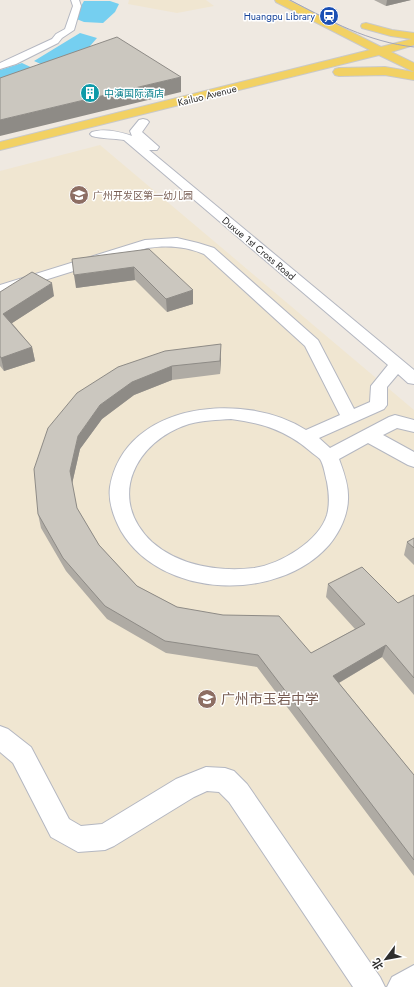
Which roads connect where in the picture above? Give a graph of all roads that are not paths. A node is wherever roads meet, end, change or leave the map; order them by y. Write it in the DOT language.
graph roads {
  1 [pos="75,0"];
  2 [pos="280,0"];
  3 [pos="414,36"];
  4 [pos="411,46"];
  5 [pos="382,51"];
  6 [pos="414,56"];
  7 [pos="396,58"];
  8 [pos="0,66"];
  9 [pos="414,68"];
  10 [pos="336,73"];
  11 [pos="302,76"];
  12 [pos="414,76"];
  13 [pos="143,122"];
  14 [pos="96,134"];
  15 [pos="0,146"];
  16 [pos="0,158"];
  17 [pos="0,290"];
  18 [pos="414,363"];
  19 [pos="397,364"];
  20 [pos="414,379"];
  21 [pos="350,418"];
  22 [pos="414,426"];
  23 [pos="368,435"];
  24 [pos="306,437"];
  25 [pos="328,457"];
  26 [pos="414,460"];
  27 [pos="0,737"];
  28 [pos="414,980"];
  29 [pos="370,987"];
  30 [pos="402,987"];
  1 -- 8 [label="street"];
  2 -- 5 [label="main road"];
  3 -- 4 [label="main road"];
  4 -- 5 [label="main road, Kailuo Avenue"];
  5 -- 7 [label="main road"];
  5 -- 11 [label="main road, Kailuo Avenue"];
  6 -- 7 [label="main road, Kailuo Avenue"];
  7 -- 9 [label="main road"];
  7 -- 10 [label="main road, Kailuo Avenue"];
  10 -- 11 [label="main road, Kailuo Avenue"];
  10 -- 12 [label="main road"];
  11 -- 13 [label="main road, Kailuo Avenue"];
  11 -- 15 [label="main road, Kailuo Avenue"];
  13 -- 14 [label="main road, Kailuo Avenue"];
  13 -- 18 [label="street, Duxue 1st Cross Road"];
  14 -- 16 [label="main road, Kailuo Avenue"];
  14 -- 19 [label="street, Duxue 1st Cross Road"];
  17 -- 21 [label="street"];
  19 -- 20 [label="street, Duxue 1st Cross Road"];
  19 -- 21 [label="street"];
  21 -- 24 [label="street"];
  22 -- 23 [label="street"];
  23 -- 25 [label="street"];
  23 -- 26 [label="street"];
  24 -- 25 [label="street"];
  24 -- 25 [label="street"];
  27 -- 29 [label="street"];
  28 -- 30 [label="street"];
}
